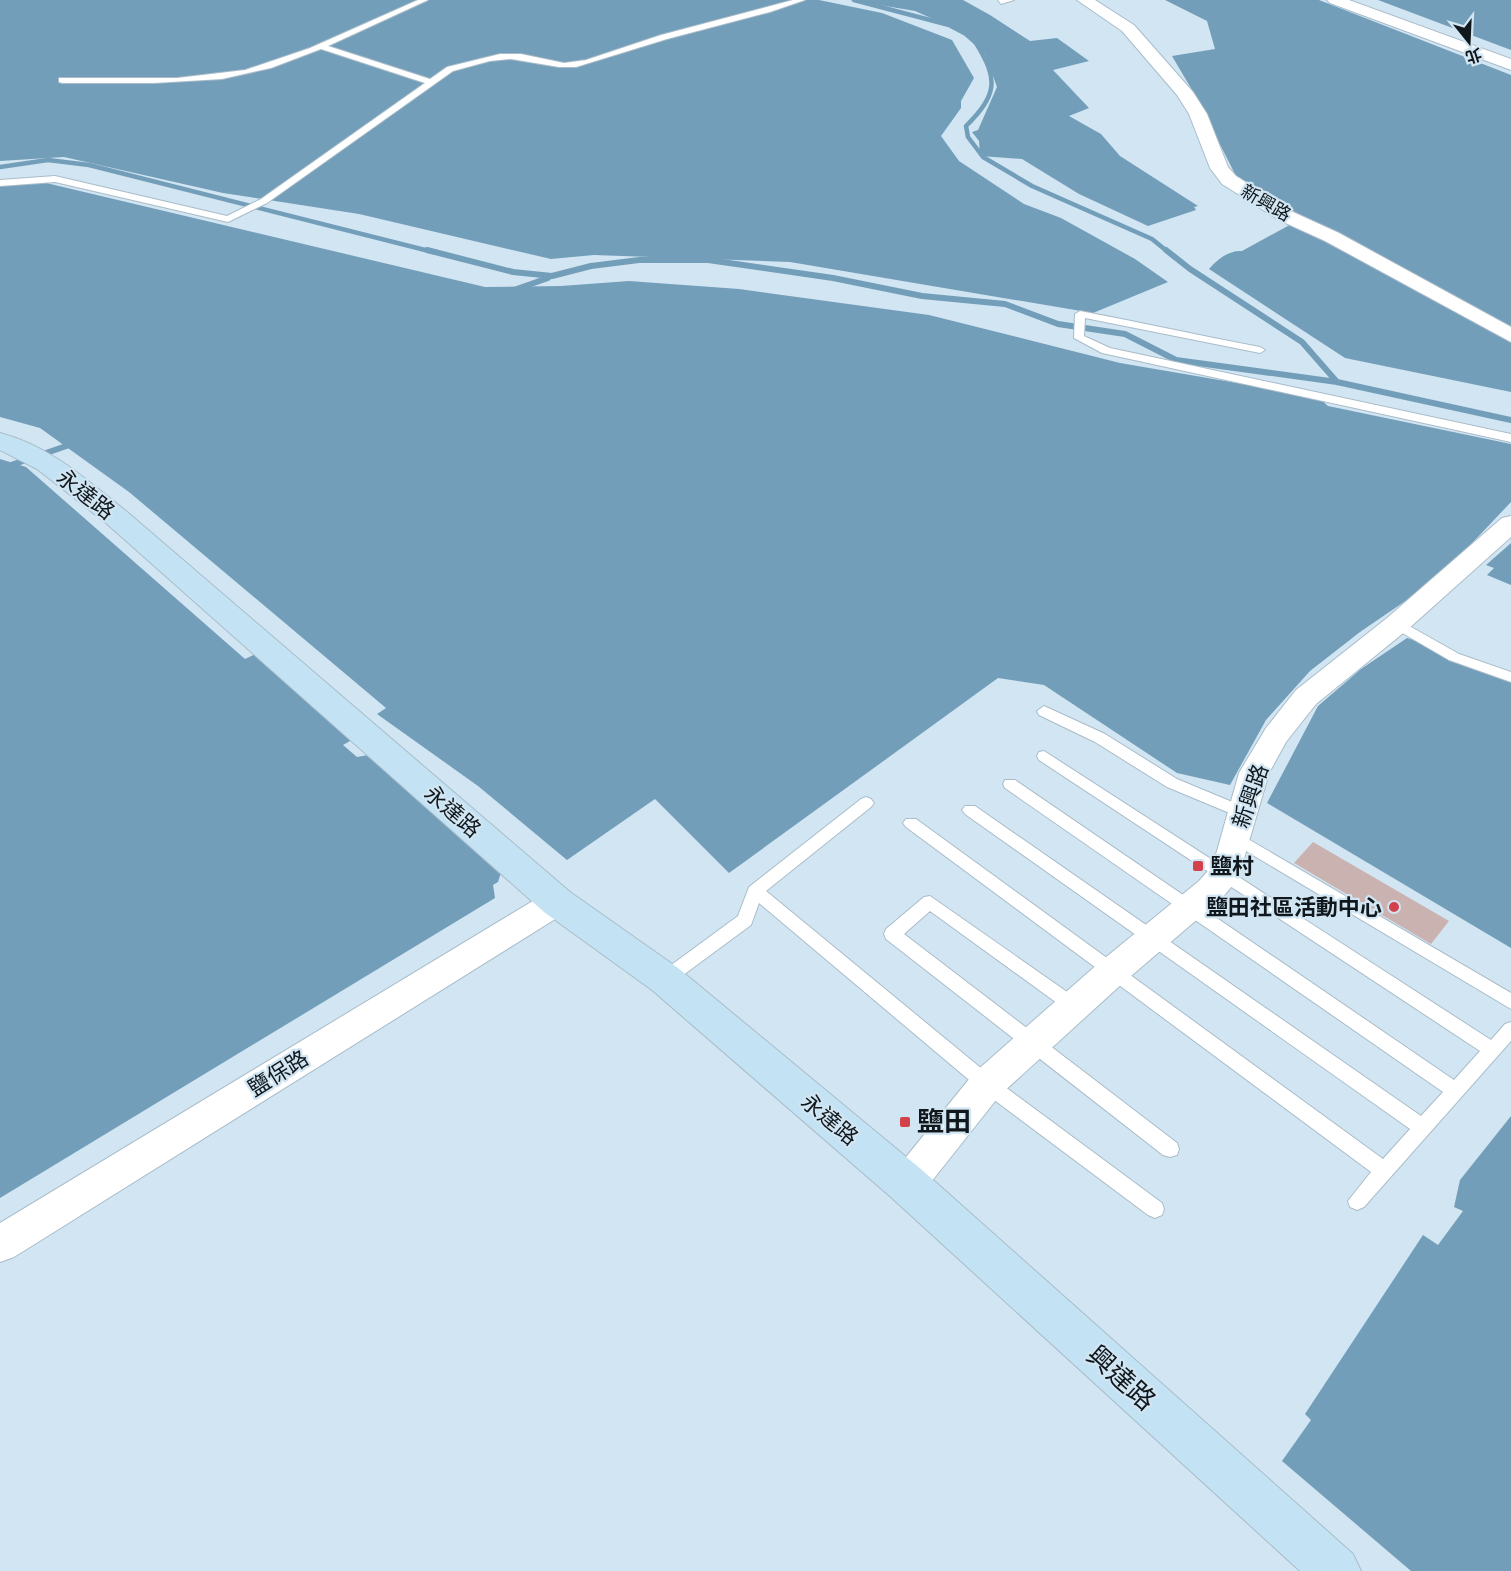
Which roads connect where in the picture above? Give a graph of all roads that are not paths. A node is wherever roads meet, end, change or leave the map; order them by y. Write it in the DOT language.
graph roads {
  1 [pos="424,0"];
  2 [pos="801,0"];
  3 [pos="1010,0"];
  4 [pos="1085,0"];
  5 [pos="1335,0"];
  6 [pos="1001,2"];
  7 [pos="322,47"];
  8 [pos="1511,65"];
  9 [pos="62,80"];
  10 [pos="431,82"];
  11 [pos="0,183"];
  12 [pos="1511,336"];
  13 [pos="1260,350"];
  14 [pos="1511,438"];
  15 [pos="0,441"];
  16 [pos="1511,524"];
  17 [pos="1397,624"];
  18 [pos="1511,677"];
  19 [pos="1044,711"];
  20 [pos="1044,756"];
  21 [pos="1010,784"];
  22 [pos="866,802"];
  23 [pos="970,810"];
  24 [pos="910,823"];
  25 [pos="1240,826"];
  26 [pos="1224,874"];
  27 [pos="755,891"];
  28 [pos="557,902"];
  29 [pos="1189,907"];
  30 [pos="1152,938"];
  31 [pos="1112,972"];
  32 [pos="665,979"];
  33 [pos="1511,1002"];
  34 [pos="1074,1005"];
  35 [pos="1511,1029"];
  36 [pos="1033,1043"];
  37 [pos="1492,1050"];
  38 [pos="987,1084"];
  39 [pos="1455,1091"];
  40 [pos="1422,1127"];
  41 [pos="1170,1149"];
  42 [pos="1383,1170"];
  43 [pos="907,1184"];
  44 [pos="1357,1201"];
  45 [pos="1155,1209"];
  46 [pos="0,1244"];
  47 [pos="1336,1571"];
  1 -- 7 [label="lane"];
  2 -- 10 [label="lane"];
  3 -- 6 [label="lane"];
  4 -- 12 [label="street, 新興路"];
  5 -- 8 [label="street"];
  7 -- 9 [label="lane"];
  7 -- 10 [label="lane"];
  10 -- 11 [label="lane"];
  13 -- 14 [label="lane"];
  15 -- 28 [label="street, 永達路"];
  16 -- 17 [label="street, 新興路"];
  17 -- 18 [label="lane"];
  17 -- 25 [label="street, 新興路"];
  19 -- 25 [label="lane"];
  20 -- 26 [label="lane"];
  21 -- 29 [label="lane"];
  22 -- 27 [label="lane"];
  23 -- 30 [label="lane"];
  24 -- 31 [label="lane"];
  25 -- 26 [label="street, 新興路"];
  25 -- 33 [label="lane"];
  26 -- 29 [label="street, 新興路"];
  26 -- 37 [label="lane"];
  27 -- 32 [label="lane"];
  27 -- 38 [label="lane"];
  28 -- 32 [label="street, 永達路"];
  28 -- 46 [label="street, 鹽保路"];
  29 -- 30 [label="street, 新興路"];
  29 -- 39 [label="lane"];
  30 -- 31 [label="street, 新興路"];
  30 -- 40 [label="lane"];
  31 -- 34 [label="street, 新興路"];
  31 -- 42 [label="lane"];
  32 -- 43 [label="street, 永達路"];
  34 -- 36 [label="street, 新興路"];
  34 -- 36 [label="lane"];
  35 -- 37 [label="lane"];
  36 -- 38 [label="street, 新興路"];
  36 -- 41 [label="lane"];
  37 -- 39 [label="lane"];
  38 -- 43 [label="street, 新興路"];
  38 -- 45 [label="lane"];
  39 -- 40 [label="lane"];
  40 -- 42 [label="lane"];
  42 -- 44 [label="lane"];
  43 -- 47 [label="street, 興達路"];
}
